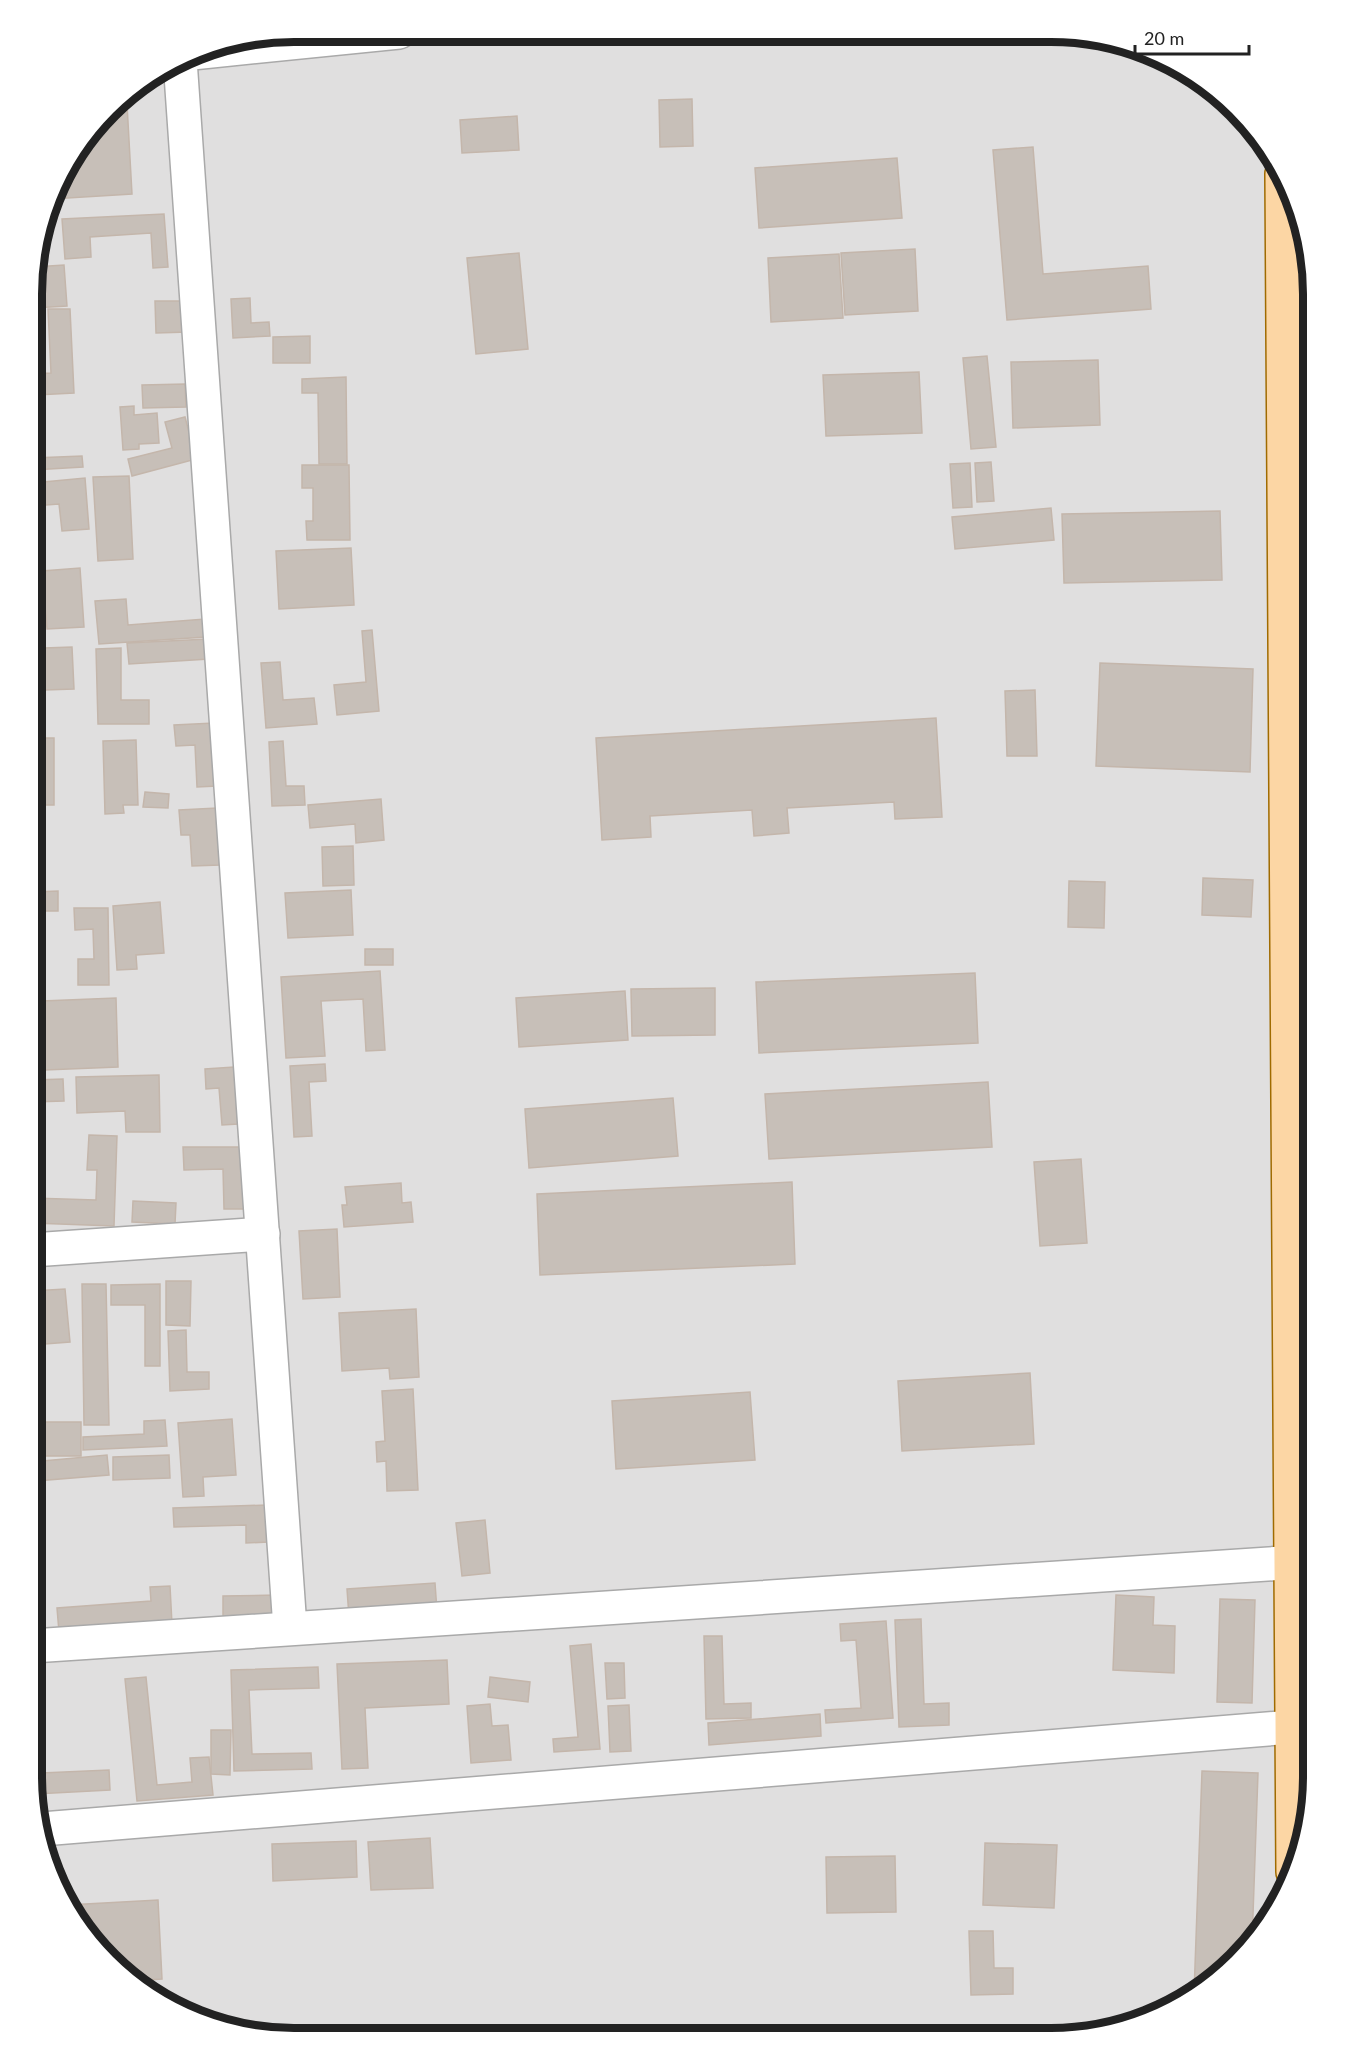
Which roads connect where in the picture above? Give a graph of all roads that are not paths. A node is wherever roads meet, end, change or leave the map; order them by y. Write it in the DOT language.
graph roads {
  1 [pos="296,42"];
  2 [pos="246,47"];
  3 [pos="181,69"];
  4 [pos="1282,194"];
  5 [pos="263,1234"];
  6 [pos="42,1249"];
  7 [pos="1302,1561"];
  8 [pos="290,1628"];
  9 [pos="42,1645"];
  10 [pos="1292,1727"];
  11 [pos="48,1829"];
  12 [pos="1293,1846"];
  1 -- 2 [label="street"];
  3 -- 5 [label="street"];
  4 -- 7 [label="main road"];
  5 -- 6 [label="street"];
  5 -- 8 [label="street"];
  7 -- 8 [label="street"];
  7 -- 10 [label="main road"];
  8 -- 9 [label="street"];
  10 -- 11 [label="street"];
  10 -- 12 [label="main road"];
}
